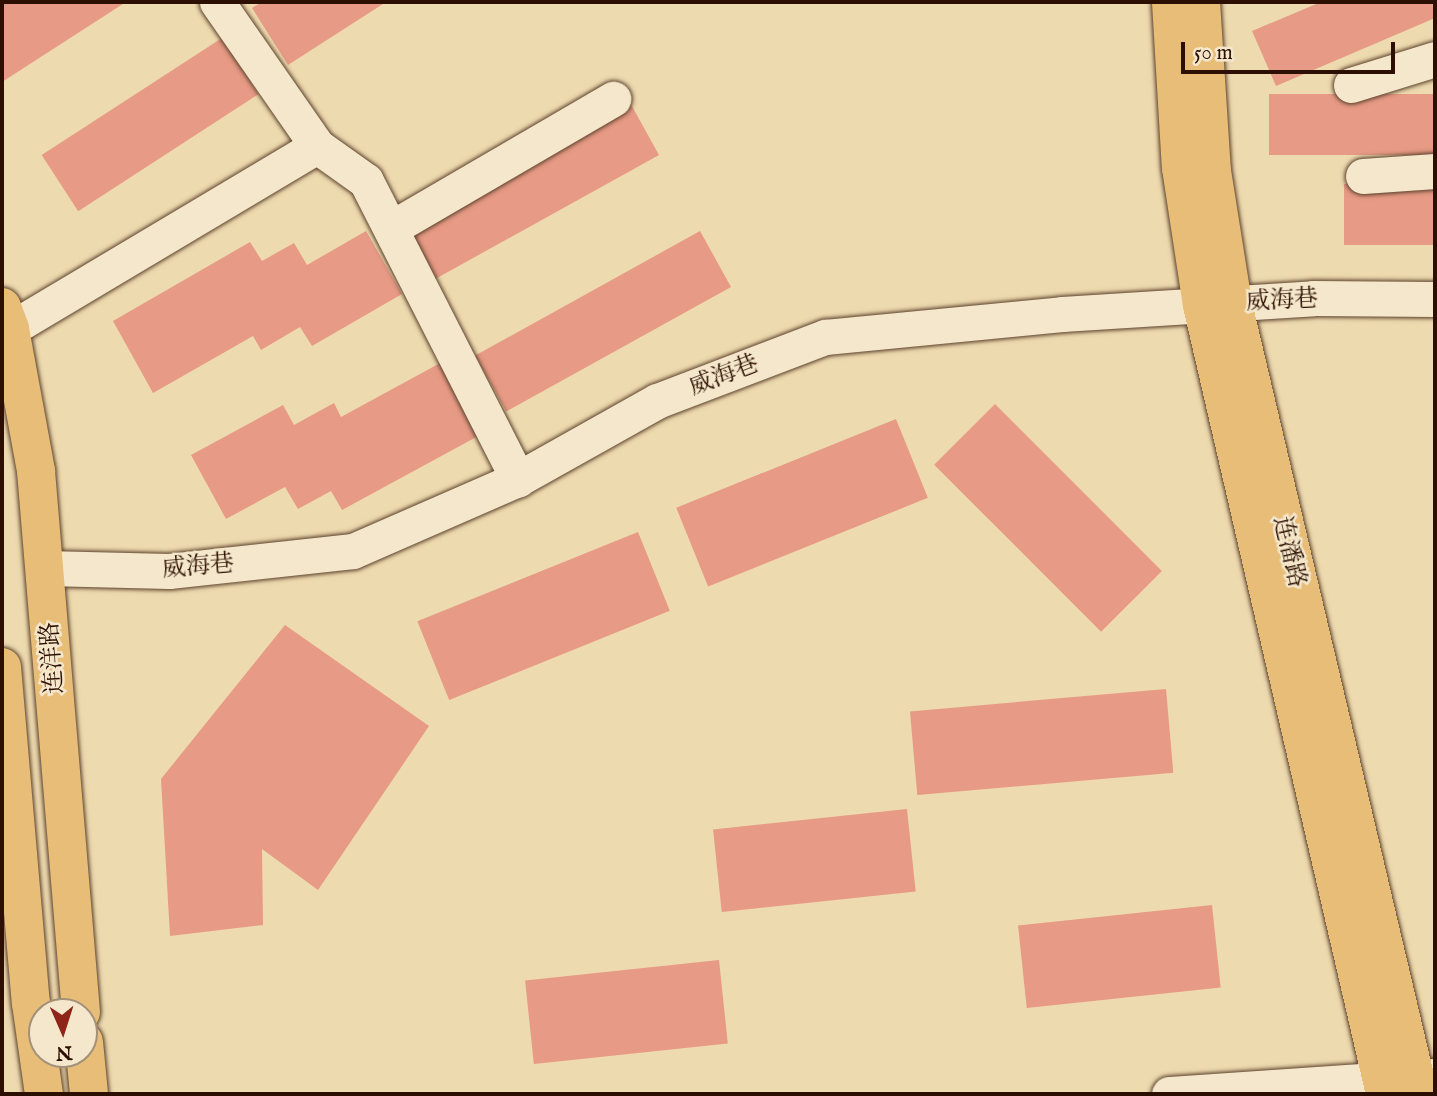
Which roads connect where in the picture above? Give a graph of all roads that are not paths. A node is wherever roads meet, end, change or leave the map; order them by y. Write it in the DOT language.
graph roads {
  1 [pos="217,2"];
  2 [pos="1171,2"];
  3 [pos="1201,2"];
  4 [pos="1435,59"];
  5 [pos="1351,85"];
  6 [pos="613,99"];
  7 [pos="317,146"];
  8 [pos="1435,171"];
  9 [pos="1363,176"];
  10 [pos="393,227"];
  11 [pos="1435,299"];
  12 [pos="1217,304"];
  13 [pos="6,318"];
  14 [pos="518,479"];
  15 [pos="45,568"];
  16 [pos="2,667"];
  17 [pos="80,998"];
  18 [pos="86,1068"];
  19 [pos="1407,1084"];
  20 [pos="44,1094"];
  21 [pos="89,1094"];
  22 [pos="1169,1094"];
  1 -- 7 [label="street"];
  2 -- 12 [label="main road, 连潘路"];
  3 -- 12 [label="main road, 连潘路"];
  4 -- 5 [label="street"];
  6 -- 10 [label="street"];
  7 -- 10 [label="street"];
  7 -- 13 [label="street"];
  8 -- 9 [label="street"];
  10 -- 14 [label="street"];
  11 -- 12 [label="street, 威海巷"];
  12 -- 14 [label="street, 威海巷"];
  12 -- 19 [label="main road, 连潘路"];
  13 -- 15 [label="main road, 连洋路"];
  14 -- 15 [label="street, 威海巷"];
  15 -- 17 [label="main road, 连洋路"];
  16 -- 20 [label="main road, 连洋路"];
  18 -- 21 [label="main road"];
  19 -- 22 [label="street"];
}
